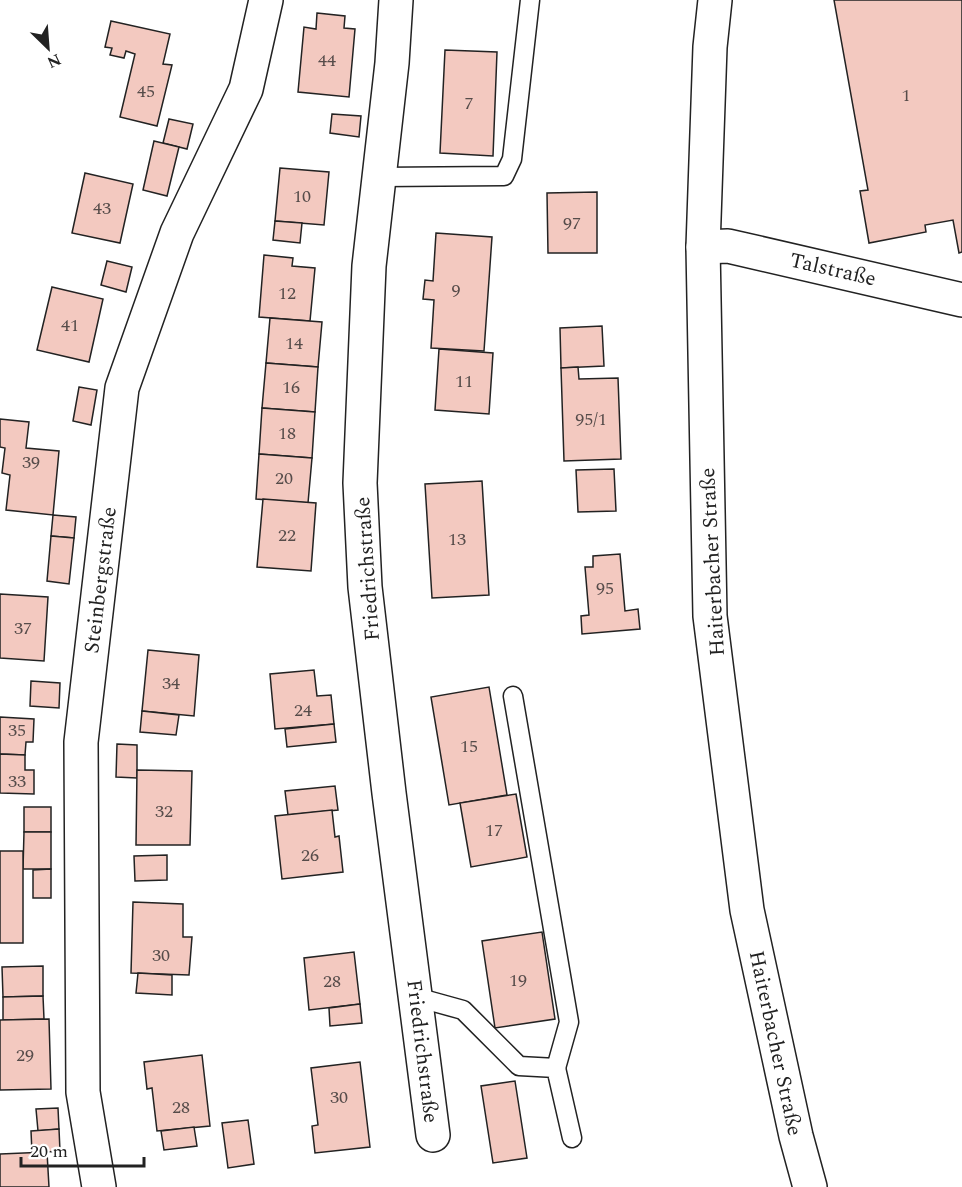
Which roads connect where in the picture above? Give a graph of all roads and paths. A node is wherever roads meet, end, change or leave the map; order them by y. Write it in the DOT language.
graph roads {
  1 [pos="266,0"];
  2 [pos="396,0"];
  3 [pos="530,0"];
  4 [pos="715,0"];
  5 [pos="379,177"];
  6 [pos="703,247"];
  7 [pos="962,300"];
  8 [pos="513,696"];
  9 [pos="416,997"];
  10 [pos="556,1068"];
  11 [pos="434,1135"];
  12 [pos="572,1138"];
  13 [pos="99,1187"];
  14 [pos="810,1187"];
  1 -- 13 [label="street, Steinbergstraße"];
  2 -- 5 [label="street, Friedrichstraße"];
  3 -- 5 [label="lane"];
  4 -- 6 [label="street, Haiterbacher Straße"];
  5 -- 9 [label="street, Friedrichstraße"];
  6 -- 7 [label="street, Talstraße"];
  6 -- 14 [label="street, Haiterbacher Straße"];
  8 -- 10 [label="lane"];
  9 -- 10 [label="lane"];
  9 -- 11 [label="street, Friedrichstraße"];
  10 -- 12 [label="lane"];
}
